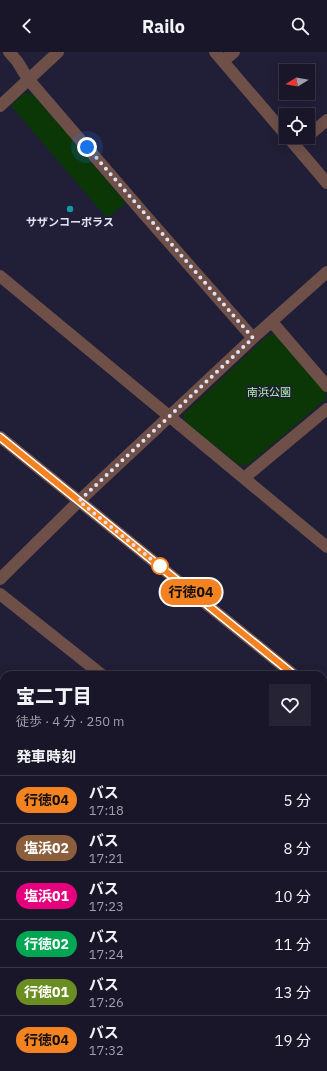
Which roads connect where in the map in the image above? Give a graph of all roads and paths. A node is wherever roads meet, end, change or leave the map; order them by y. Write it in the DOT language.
graph roads {
  1 [pos="9,52"];
  2 [pos="58,52"];
  3 [pos="234,52"];
  4 [pos="219,56"];
  5 [pos="28,78"];
  6 [pos="0,106"];
  7 [pos="327,120"];
  8 [pos="279,127"];
  9 [pos="315,131"];
  10 [pos="294,144"];
  11 [pos="300,144"];
  12 [pos="296,147"];
  13 [pos="327,183"];
  14 [pos="327,272"];
  15 [pos="0,276"];
  16 [pos="272,322"];
  17 [pos="253,338"];
  18 [pos="327,386"];
  19 [pos="327,409"];
  20 [pos="169,416"];
  21 [pos="0,438"];
  22 [pos="244,478"];
  23 [pos="79,501"];
  24 [pos="327,547"];
  25 [pos="0,579"];
  26 [pos="0,594"];
  27 [pos="97,671"];
  28 [pos="289,671"];
  1 -- 5 [label="street"];
  2 -- 5 [label="street"];
  3 -- 4 [label="street"];
  4 -- 8 [label="street"];
  5 -- 6 [label="street"];
  5 -- 17 [label="street"];
  7 -- 9 [label="street"];
  10 -- 12 [label="street"];
  11 -- 12 [label="street"];
  12 -- 13 [label="street"];
  14 -- 16 [label="street"];
  15 -- 20 [label="street"];
  16 -- 17 [label="street"];
  16 -- 18 [label="street"];
  17 -- 20 [label="street"];
  19 -- 22 [label="street"];
  20 -- 22 [label="street"];
  20 -- 23 [label="street"];
  21 -- 23 [label="street"];
  22 -- 24 [label="street"];
  23 -- 25 [label="street"];
  23 -- 28 [label="street"];
  26 -- 27 [label="street"];
}
